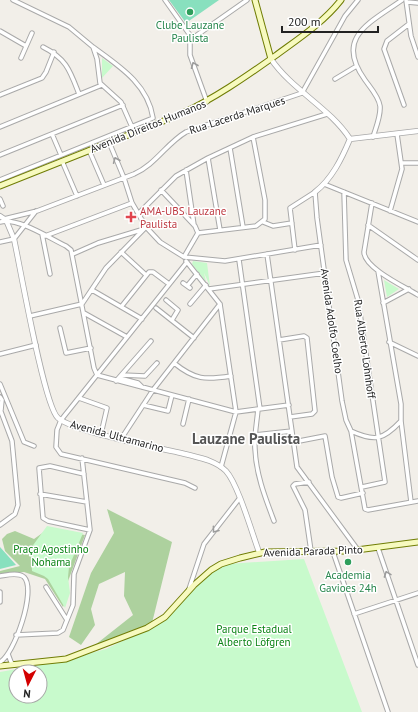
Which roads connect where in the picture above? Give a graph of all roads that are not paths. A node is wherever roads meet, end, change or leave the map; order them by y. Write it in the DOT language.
graph roads {
  1 [pos="14,0"];
  2 [pos="165,0"];
  3 [pos="237,0"];
  4 [pos="247,0"];
  5 [pos="256,0"];
  6 [pos="340,0"];
  7 [pos="358,0"];
  8 [pos="402,0"];
  9 [pos="407,1"];
  10 [pos="418,3"];
  11 [pos="241,5"];
  12 [pos="409,24"];
  13 [pos="0,31"];
  14 [pos="32,33"];
  15 [pos="192,38"];
  16 [pos="26,46"];
  17 [pos="44,47"];
  18 [pos="93,47"];
  19 [pos="54,52"];
  20 [pos="418,57"];
  21 [pos="21,58"];
  22 [pos="271,59"];
  23 [pos="355,67"];
  24 [pos="335,79"];
  25 [pos="102,85"];
  26 [pos="302,93"];
  27 [pos="79,94"];
  28 [pos="0,95"];
  29 [pos="207,102"];
  30 [pos="123,105"];
  31 [pos="404,105"];
  32 [pos="327,114"];
  33 [pos="0,127"];
  34 [pos="132,127"];
  35 [pos="418,131"];
  36 [pos="52,134"];
  37 [pos="397,134"];
  38 [pos="373,136"];
  39 [pos="253,137"];
  40 [pos="350,139"];
  41 [pos="109,142"];
  42 [pos="230,148"];
  43 [pos="89,150"];
  44 [pos="0,154"];
  45 [pos="61,158"];
  46 [pos="208,158"];
  47 [pos="402,163"];
  48 [pos="418,163"];
  49 [pos="186,170"];
  50 [pos="124,178"];
  51 [pos="0,180"];
  52 [pos="324,184"];
  53 [pos="104,185"];
  54 [pos="0,186"];
  55 [pos="161,190"];
  56 [pos="344,192"];
  57 [pos="312,193"];
  58 [pos="77,196"];
  59 [pos="0,199"];
  60 [pos="132,203"];
  61 [pos="372,204"];
  62 [pos="3,206"];
  63 [pos="37,210"];
  64 [pos="390,211"];
  65 [pos="138,214"];
  66 [pos="4,218"];
  67 [pos="0,222"];
  68 [pos="263,222"];
  69 [pos="418,222"];
  70 [pos="292,223"];
  71 [pos="24,225"];
  72 [pos="368,225"];
  73 [pos="195,226"];
  74 [pos="146,227"];
  75 [pos="243,227"];
  76 [pos="142,230"];
  77 [pos="220,230"];
  78 [pos="198,233"];
  79 [pos="44,235"];
  80 [pos="14,239"];
  81 [pos="0,242"];
  82 [pos="321,245"];
  83 [pos="296,250"];
  84 [pos="121,252"];
  85 [pos="73,254"];
  86 [pos="267,254"];
  87 [pos="184,256"];
  88 [pos="239,260"];
  89 [pos="418,260"];
  90 [pos="187,262"];
  91 [pos="378,271"];
  92 [pos="325,273"];
  93 [pos="50,274"];
  94 [pos="197,274"];
  95 [pos="146,275"];
  96 [pos="271,280"];
  97 [pos="183,283"];
  98 [pos="169,284"];
  99 [pos="243,284"];
  100 [pos="206,285"];
  101 [pos="209,289"];
  102 [pos="409,289"];
  103 [pos="92,290"];
  104 [pos="418,295"];
  105 [pos="166,300"];
  106 [pos="383,303"];
  107 [pos="82,304"];
  108 [pos="190,304"];
  109 [pos="220,304"];
  110 [pos="121,307"];
  111 [pos="156,308"];
  112 [pos="84,313"];
  113 [pos="30,316"];
  114 [pos="142,319"];
  115 [pos="172,320"];
  116 [pos="60,328"];
  117 [pos="127,337"];
  118 [pos="194,338"];
  119 [pos="280,340"];
  120 [pos="151,341"];
  121 [pos="389,342"];
  122 [pos="36,345"];
  123 [pos="90,348"];
  124 [pos="0,354"];
  125 [pos="418,356"];
  126 [pos="157,363"];
  127 [pos="174,363"];
  128 [pos="97,375"];
  129 [pos="231,376"];
  130 [pos="119,378"];
  131 [pos="0,384"];
  132 [pos="153,390"];
  133 [pos="172,395"];
  134 [pos="0,397"];
  135 [pos="79,398"];
  136 [pos="189,399"];
  137 [pos="142,405"];
  138 [pos="289,405"];
  139 [pos="259,409"];
  140 [pos="0,410"];
  141 [pos="236,412"];
  142 [pos="290,417"];
  143 [pos="61,420"];
  144 [pos="401,420"];
  145 [pos="183,424"];
  146 [pos="292,431"];
  147 [pos="352,431"];
  148 [pos="101,434"];
  149 [pos="255,435"];
  150 [pos="378,438"];
  151 [pos="121,439"];
  152 [pos="294,442"];
  153 [pos="34,446"];
  154 [pos="82,458"];
  155 [pos="221,468"];
  156 [pos="84,474"];
  157 [pos="309,482"];
  158 [pos="362,487"];
  159 [pos="195,488"];
  160 [pos="363,493"];
  161 [pos="40,494"];
  162 [pos="239,499"];
  163 [pos="418,501"];
  164 [pos="87,502"];
  165 [pos="411,502"];
  166 [pos="0,521"];
  167 [pos="274,521"];
  168 [pos="0,525"];
  169 [pos="90,530"];
  170 [pos="418,542"];
  171 [pos="378,548"];
  172 [pos="358,550"];
  173 [pos="259,552"];
  174 [pos="311,552"];
  175 [pos="333,552"];
  176 [pos="0,576"];
  177 [pos="46,587"];
  178 [pos="189,590"];
  179 [pos="0,592"];
  180 [pos="418,594"];
  181 [pos="397,600"];
  182 [pos="0,602"];
  183 [pos="354,614"];
  184 [pos="67,620"];
  185 [pos="16,635"];
  186 [pos="8,654"];
  187 [pos="0,662"];
  188 [pos="13,664"];
  189 [pos="24,664"];
  190 [pos="418,665"];
  191 [pos="388,712"];
  1 -- 18 [label="street"];
  2 -- 15 [label="street"];
  3 -- 11 [label="street"];
  4 -- 11 [label="street"];
  5 -- 22 [label="main road"];
  6 -- 22 [label="main road, Avenida Direitos Humanos"];
  7 -- 26 [label="street"];
  8 -- 23 [label="street"];
  9 -- 10 [label="street"];
  9 -- 12 [label="street"];
  11 -- 15 [label="street"];
  12 -- 20 [label="street"];
  12 -- 31 [label="street"];
  13 -- 16 [label="street"];
  14 -- 16 [label="street"];
  29 -- 15 [label="street, one-way"];
  16 -- 21 [label="street"];
  17 -- 19 [label="street"];
  18 -- 25 [label="street"];
  18 -- 34 [label="street"];
  19 -- 27 [label="street"];
  19 -- 28 [label="street"];
  22 -- 26 [label="street"];
  22 -- 29 [label="main road, Avenida Direitos Humanos"];
  23 -- 24 [label="street"];
  23 -- 38 [label="street"];
  25 -- 27 [label="street"];
  25 -- 30 [label="street"];
  26 -- 32 [label="street"];
  26 -- 50 [label="street, Rua Lacerda Marques"];
  27 -- 33 [label="street"];
  29 -- 41 [label="main road, Avenida Direitos Humanos"];
  30 -- 34 [label="street"];
  30 -- 36 [label="street"];
  32 -- 39 [label="street"];
  32 -- 40 [label="street"];
  34 -- 45 [label="street"];
  35 -- 37 [label="street"];
  36 -- 44 [label="street"];
  36 -- 45 [label="street"];
  37 -- 38 [label="street"];
  37 -- 47 [label="street"];
  38 -- 40 [label="street"];
  39 -- 42 [label="street"];
  39 -- 68 [label="street"];
  40 -- 52 [label="street"];
  41 -- 43 [label="main road, Avenida Direitos Humanos"];
  50 -- 41 [label="street, one-way"];
  42 -- 46 [label="street"];
  42 -- 75 [label="street"];
  43 -- 45 [label="main road, Avenida Direitos Humanos"];
  43 -- 53 [label="street"];
  45 -- 51 [label="street"];
  45 -- 54 [label="main road, Avenida Direitos Humanos"];
  45 -- 58 [label="street"];
  46 -- 49 [label="street"];
  46 -- 77 [label="street"];
  47 -- 48 [label="street"];
  47 -- 64 [label="street"];
  49 -- 55 [label="street"];
  49 -- 73 [label="street"];
  50 -- 53 [label="street, Rua Lacerda Marques"];
  50 -- 60 [label="street"];
  52 -- 56 [label="street"];
  52 -- 57 [label="street"];
  53 -- 58 [label="street, Rua Lacerda Marques"];
  55 -- 65 [label="street"];
  55 -- 73 [label="street"];
  56 -- 61 [label="street"];
  56 -- 150 [label="street, Rua Alberto Lohnhoff"];
  57 -- 70 [label="street"];
  57 -- 82 [label="street, Avenida Adolfo Coelho"];
  58 -- 63 [label="street, Rua Lacerda Marques"];
  59 -- 62 [label="street"];
  60 -- 65 [label="street"];
  60 -- 79 [label="street"];
  61 -- 64 [label="street"];
  61 -- 72 [label="street"];
  63 -- 66 [label="street, Rua Lacerda Marques"];
  63 -- 71 [label="street, Rua Lacerda Marques"];
  64 -- 69 [label="street"];
  65 -- 74 [label="street"];
  66 -- 67 [label="street, Rua Lacerda Marques"];
  66 -- 71 [label="street"];
  66 -- 80 [label="street, Avenida Ultramarino"];
  68 -- 70 [label="street"];
  68 -- 75 [label="street"];
  70 -- 83 [label="street"];
  71 -- 79 [label="street"];
  71 -- 80 [label="street, Rua Lacerda Marques"];
  72 -- 89 [label="street"];
  72 -- 91 [label="street"];
  73 -- 78 [label="street"];
  74 -- 76 [label="street"];
  74 -- 87 [label="street"];
  75 -- 77 [label="street"];
  76 -- 84 [label="street"];
  76 -- 85 [label="street"];
  77 -- 78 [label="street"];
  78 -- 87 [label="street"];
  79 -- 85 [label="street"];
  79 -- 93 [label="street"];
  80 -- 81 [label="street"];
  80 -- 113 [label="street, Avenida Ultramarino"];
  82 -- 83 [label="street"];
  82 -- 92 [label="street, Avenida Adolfo Coelho"];
  83 -- 86 [label="street"];
  84 -- 95 [label="street"];
  84 -- 103 [label="street"];
  85 -- 107 [label="street"];
  86 -- 88 [label="street"];
  86 -- 96 [label="street"];
  87 -- 88 [label="street"];
  87 -- 90 [label="street"];
  88 -- 99 [label="street"];
  90 -- 94 [label="street"];
  90 -- 98 [label="street"];
  91 -- 102 [label="street"];
  91 -- 106 [label="street"];
  92 -- 96 [label="street"];
  92 -- 147 [label="street, Avenida Adolfo Coelho"];
  94 -- 97 [label="street"];
  94 -- 100 [label="street"];
  95 -- 98 [label="street"];
  95 -- 110 [label="street"];
  96 -- 99 [label="street"];
  96 -- 119 [label="street"];
  98 -- 114 [label="street"];
  99 -- 101 [label="street"];
  99 -- 139 [label="street"];
  100 -- 101 [label="street"];
  100 -- 108 [label="street"];
  101 -- 109 [label="street"];
  102 -- 104 [label="street"];
  102 -- 106 [label="street"];
  103 -- 107 [label="street"];
  103 -- 110 [label="street"];
  105 -- 115 [label="street"];
  106 -- 121 [label="street"];
  107 -- 112 [label="street"];
  107 -- 113 [label="street"];
  109 -- 118 [label="street"];
  109 -- 129 [label="street"];
  110 -- 114 [label="street"];
  111 -- 115 [label="street"];
  112 -- 117 [label="street"];
  112 -- 123 [label="street"];
  113 -- 122 [label="street, Avenida Ultramarino"];
  114 -- 117 [label="street"];
  115 -- 118 [label="street"];
  116 -- 123 [label="street"];
  117 -- 128 [label="street"];
  118 -- 127 [label="street"];
  119 -- 138 [label="street"];
  119 -- 142 [label="street"];
  120 -- 130 [label="street"];
  121 -- 125 [label="street"];
  121 -- 144 [label="street"];
  122 -- 124 [label="street"];
  122 -- 143 [label="street, Avenida Ultramarino"];
  123 -- 128 [label="street"];
  126 -- 130 [label="street"];
  127 -- 129 [label="street"];
  127 -- 132 [label="street"];
  128 -- 130 [label="street"];
  128 -- 135 [label="street"];
  129 -- 141 [label="street"];
  130 -- 132 [label="street"];
  131 -- 153 [label="street"];
  132 -- 133 [label="street"];
  132 -- 137 [label="street"];
  133 -- 136 [label="street"];
  133 -- 137 [label="street"];
  134 -- 140 [label="street"];
  135 -- 143 [label="street"];
  135 -- 148 [label="street"];
  136 -- 141 [label="street"];
  136 -- 145 [label="street"];
  137 -- 151 [label="street"];
  138 -- 139 [label="street"];
  138 -- 142 [label="street"];
  139 -- 141 [label="street"];
  139 -- 149 [label="street"];
  140 -- 168 [label="street"];
  141 -- 155 [label="street"];
  142 -- 146 [label="street"];
  143 -- 148 [label="street, Avenida Ultramarino"];
  143 -- 154 [label="street"];
  144 -- 150 [label="street"];
  144 -- 165 [label="street"];
  146 -- 149 [label="street"];
  146 -- 152 [label="street"];
  147 -- 150 [label="street"];
  147 -- 158 [label="street, Avenida Adolfo Coelho"];
  148 -- 151 [label="street, Avenida Ultramarino"];
  149 -- 167 [label="street"];
  150 -- 158 [label="street, Rua Alberto Lohnhoff"];
  151 -- 155 [label="street, Avenida Ultramarino"];
  152 -- 157 [label="street"];
  152 -- 160 [label="street"];
  154 -- 156 [label="street"];
  154 -- 159 [label="street"];
  155 -- 162 [label="street, Avenida Ultramarino"];
  156 -- 161 [label="street"];
  156 -- 164 [label="street"];
  157 -- 172 [label="street"];
  157 -- 174 [label="street"];
  158 -- 160 [label="street, Avenida Adolfo Coelho"];
  160 -- 165 [label="street, Avenida Adolfo Coelho"];
  161 -- 164 [label="street"];
  161 -- 169 [label="street"];
  162 -- 173 [label="street, Avenida Ultramarino"];
  162 -- 178 [label="street, one-way"];
  163 -- 165 [label="street"];
  164 -- 169 [label="street"];
  166 -- 168 [label="street"];
  169 -- 184 [label="street"];
  170 -- 171 [label="main road, Avenida Parada Pinto"];
  171 -- 172 [label="main road, Avenida Parada Pinto"];
  181 -- 171 [label="street, one-way"];
  172 -- 175 [label="main road, Avenida Parada Pinto"];
  173 -- 174 [label="main road, Avenida Parada Pinto"];
  173 -- 178 [label="main road, Avenida Parada Pinto"];
  174 -- 175 [label="main road, Avenida Parada Pinto"];
  175 -- 183 [label="street"];
  176 -- 185 [label="street"];
  177 -- 184 [label="street"];
  178 -- 189 [label="main road, Avenida Parada Pinto"];
  179 -- 182 [label="street"];
  180 -- 181 [label="street"];
  181 -- 183 [label="street"];
  181 -- 190 [label="street"];
  183 -- 191 [label="street"];
  184 -- 185 [label="street"];
  185 -- 186 [label="street"];
  186 -- 187 [label="street"];
  186 -- 188 [label="street"];
}
